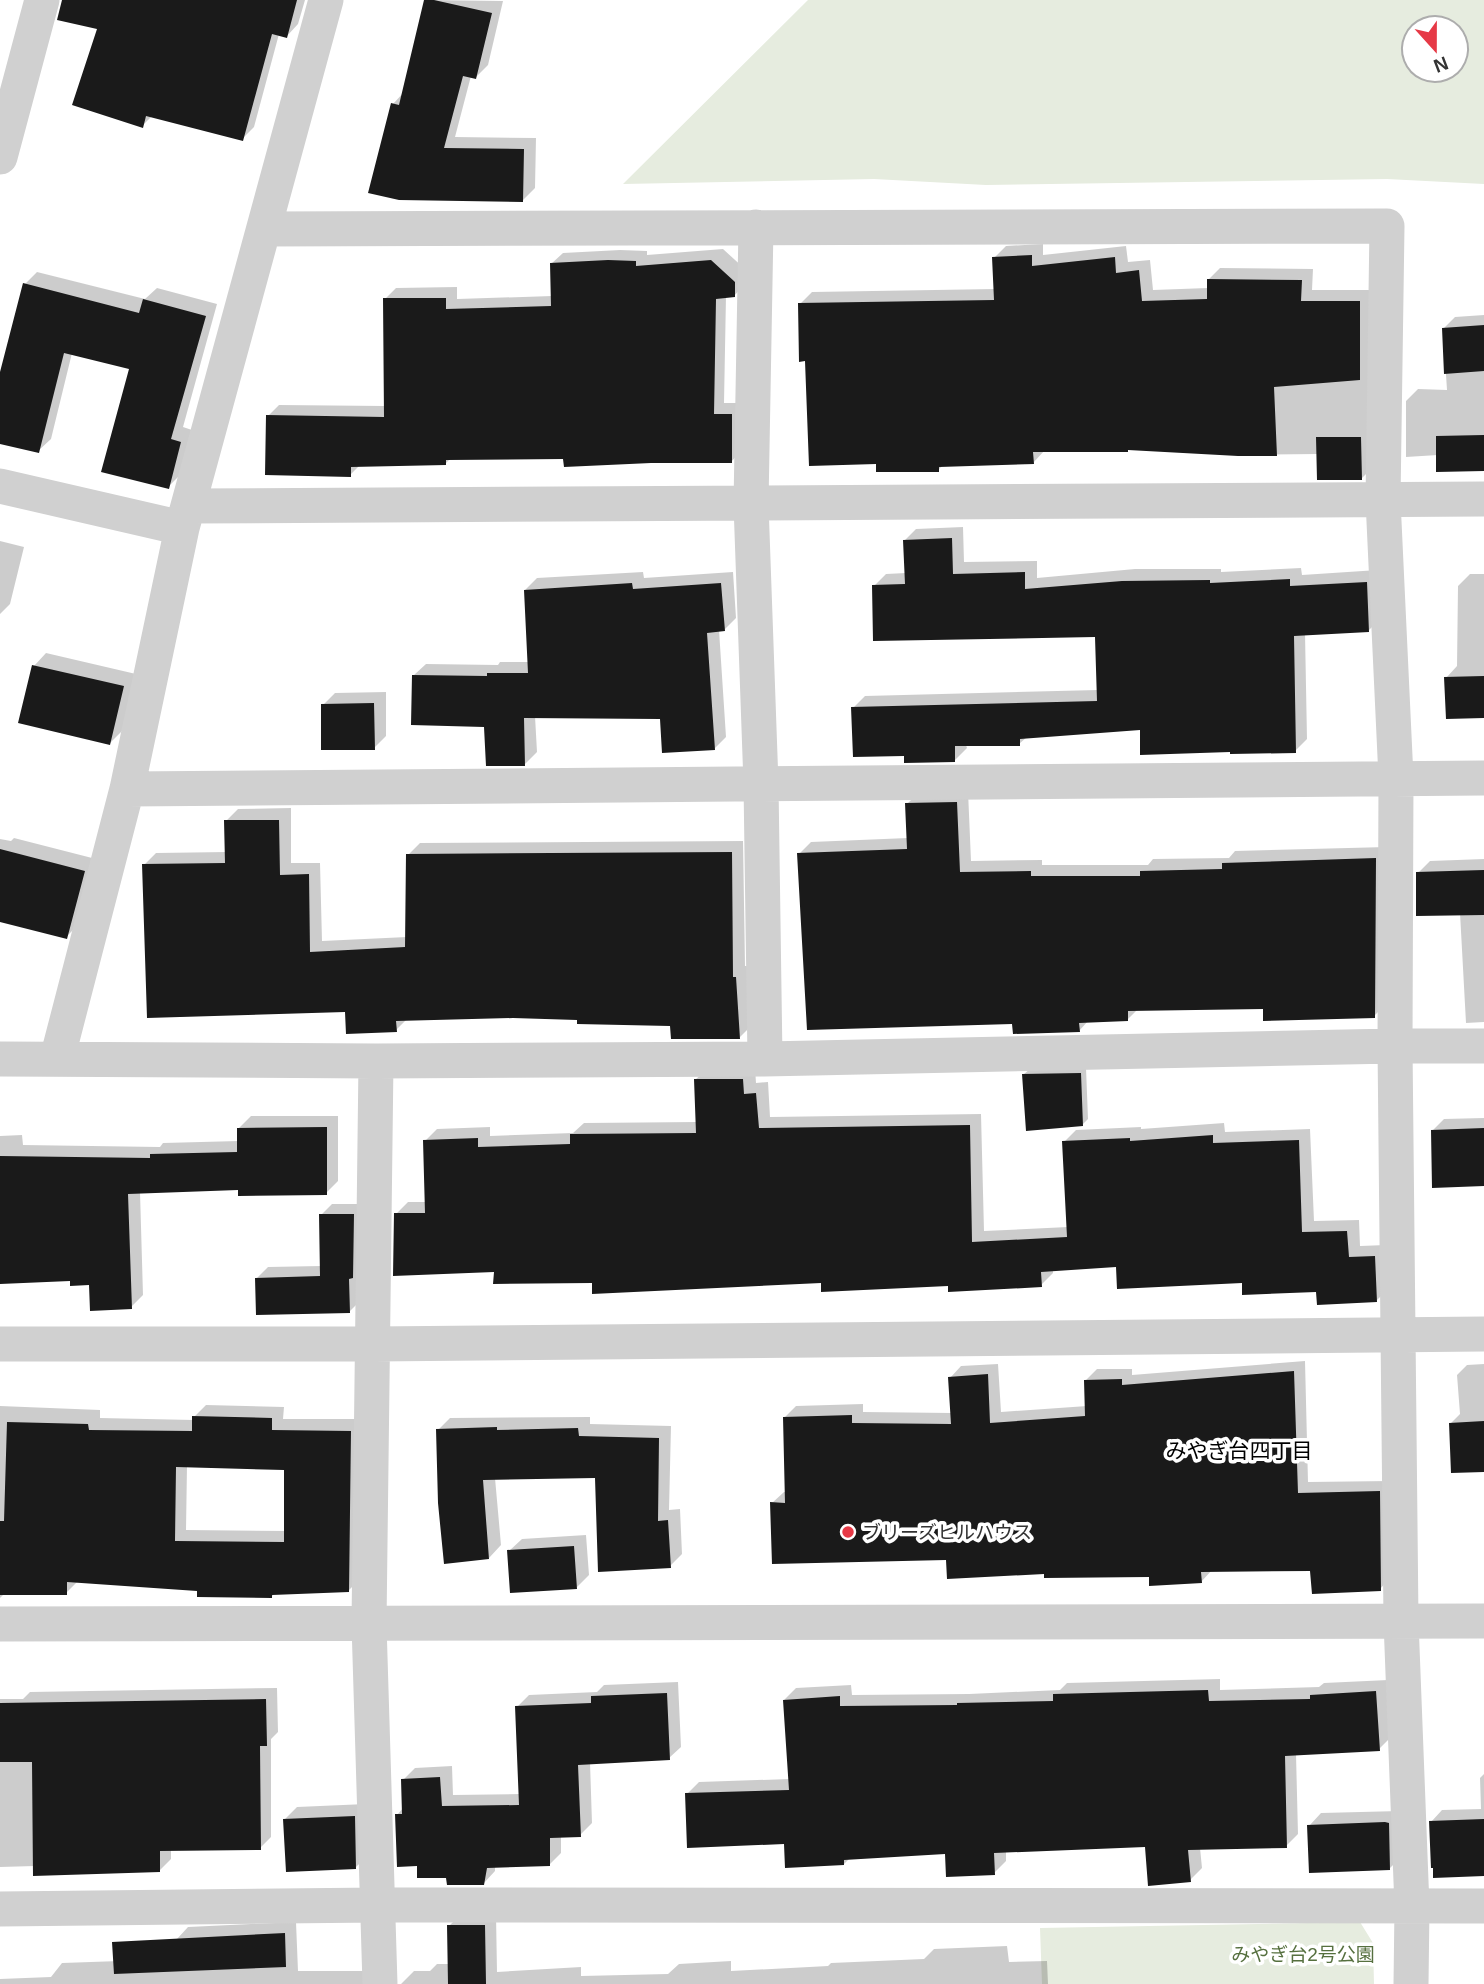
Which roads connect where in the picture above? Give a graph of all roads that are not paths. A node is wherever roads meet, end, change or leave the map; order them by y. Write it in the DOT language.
graph roads {
  1 [pos="42,0"];
  2 [pos="327,0"];
  3 [pos="0,157"];
  4 [pos="756,227"];
  5 [pos="264,229"];
  6 [pos="0,486"];
  7 [pos="1484,499"];
  8 [pos="1383,500"];
  9 [pos="751,504"];
  10 [pos="185,517"];
  11 [pos="1396,778"];
  12 [pos="1484,778"];
  13 [pos="761,784"];
  14 [pos="127,789"];
  15 [pos="1395,1046"];
  16 [pos="1484,1046"];
  17 [pos="0,1059"];
  18 [pos="57,1059"];
  19 [pos="765,1059"];
  20 [pos="376,1061"];
  21 [pos="1398,1334"];
  22 [pos="1484,1334"];
  23 [pos="0,1344"];
  24 [pos="374,1344"];
  25 [pos="1401,1621"];
  26 [pos="1484,1621"];
  27 [pos="369,1623"];
  28 [pos="0,1624"];
  29 [pos="379,1905"];
  30 [pos="1484,1906"];
  31 [pos="1412,1907"];
  32 [pos="0,1909"];
  33 [pos="380,1984"];
  34 [pos="1411,1984"];
  1 -- 3 [label="street"];
  2 -- 5 [label="street"];
  4 -- 5 [label="street"];
  4 -- 8 [label="street"];
  4 -- 9 [label="street"];
  5 -- 10 [label="street"];
  6 -- 10 [label="street"];
  7 -- 8 [label="street"];
  8 -- 9 [label="street"];
  8 -- 11 [label="street"];
  9 -- 10 [label="street"];
  9 -- 13 [label="street"];
  10 -- 14 [label="street"];
  11 -- 12 [label="street"];
  11 -- 13 [label="street"];
  11 -- 15 [label="street"];
  13 -- 14 [label="street"];
  13 -- 19 [label="street"];
  14 -- 18 [label="street"];
  15 -- 16 [label="street"];
  15 -- 19 [label="street"];
  15 -- 21 [label="street"];
  17 -- 18 [label="street"];
  18 -- 20 [label="street"];
  19 -- 20 [label="street"];
  20 -- 24 [label="street"];
  21 -- 22 [label="street"];
  21 -- 24 [label="street"];
  21 -- 25 [label="street"];
  23 -- 24 [label="street"];
  24 -- 27 [label="street"];
  25 -- 26 [label="street"];
  25 -- 27 [label="street"];
  25 -- 31 [label="street"];
  27 -- 28 [label="street"];
  27 -- 29 [label="street"];
  29 -- 31 [label="street"];
  29 -- 32 [label="street"];
  29 -- 33 [label="street"];
  30 -- 31 [label="street"];
  31 -- 34 [label="street"];
}
